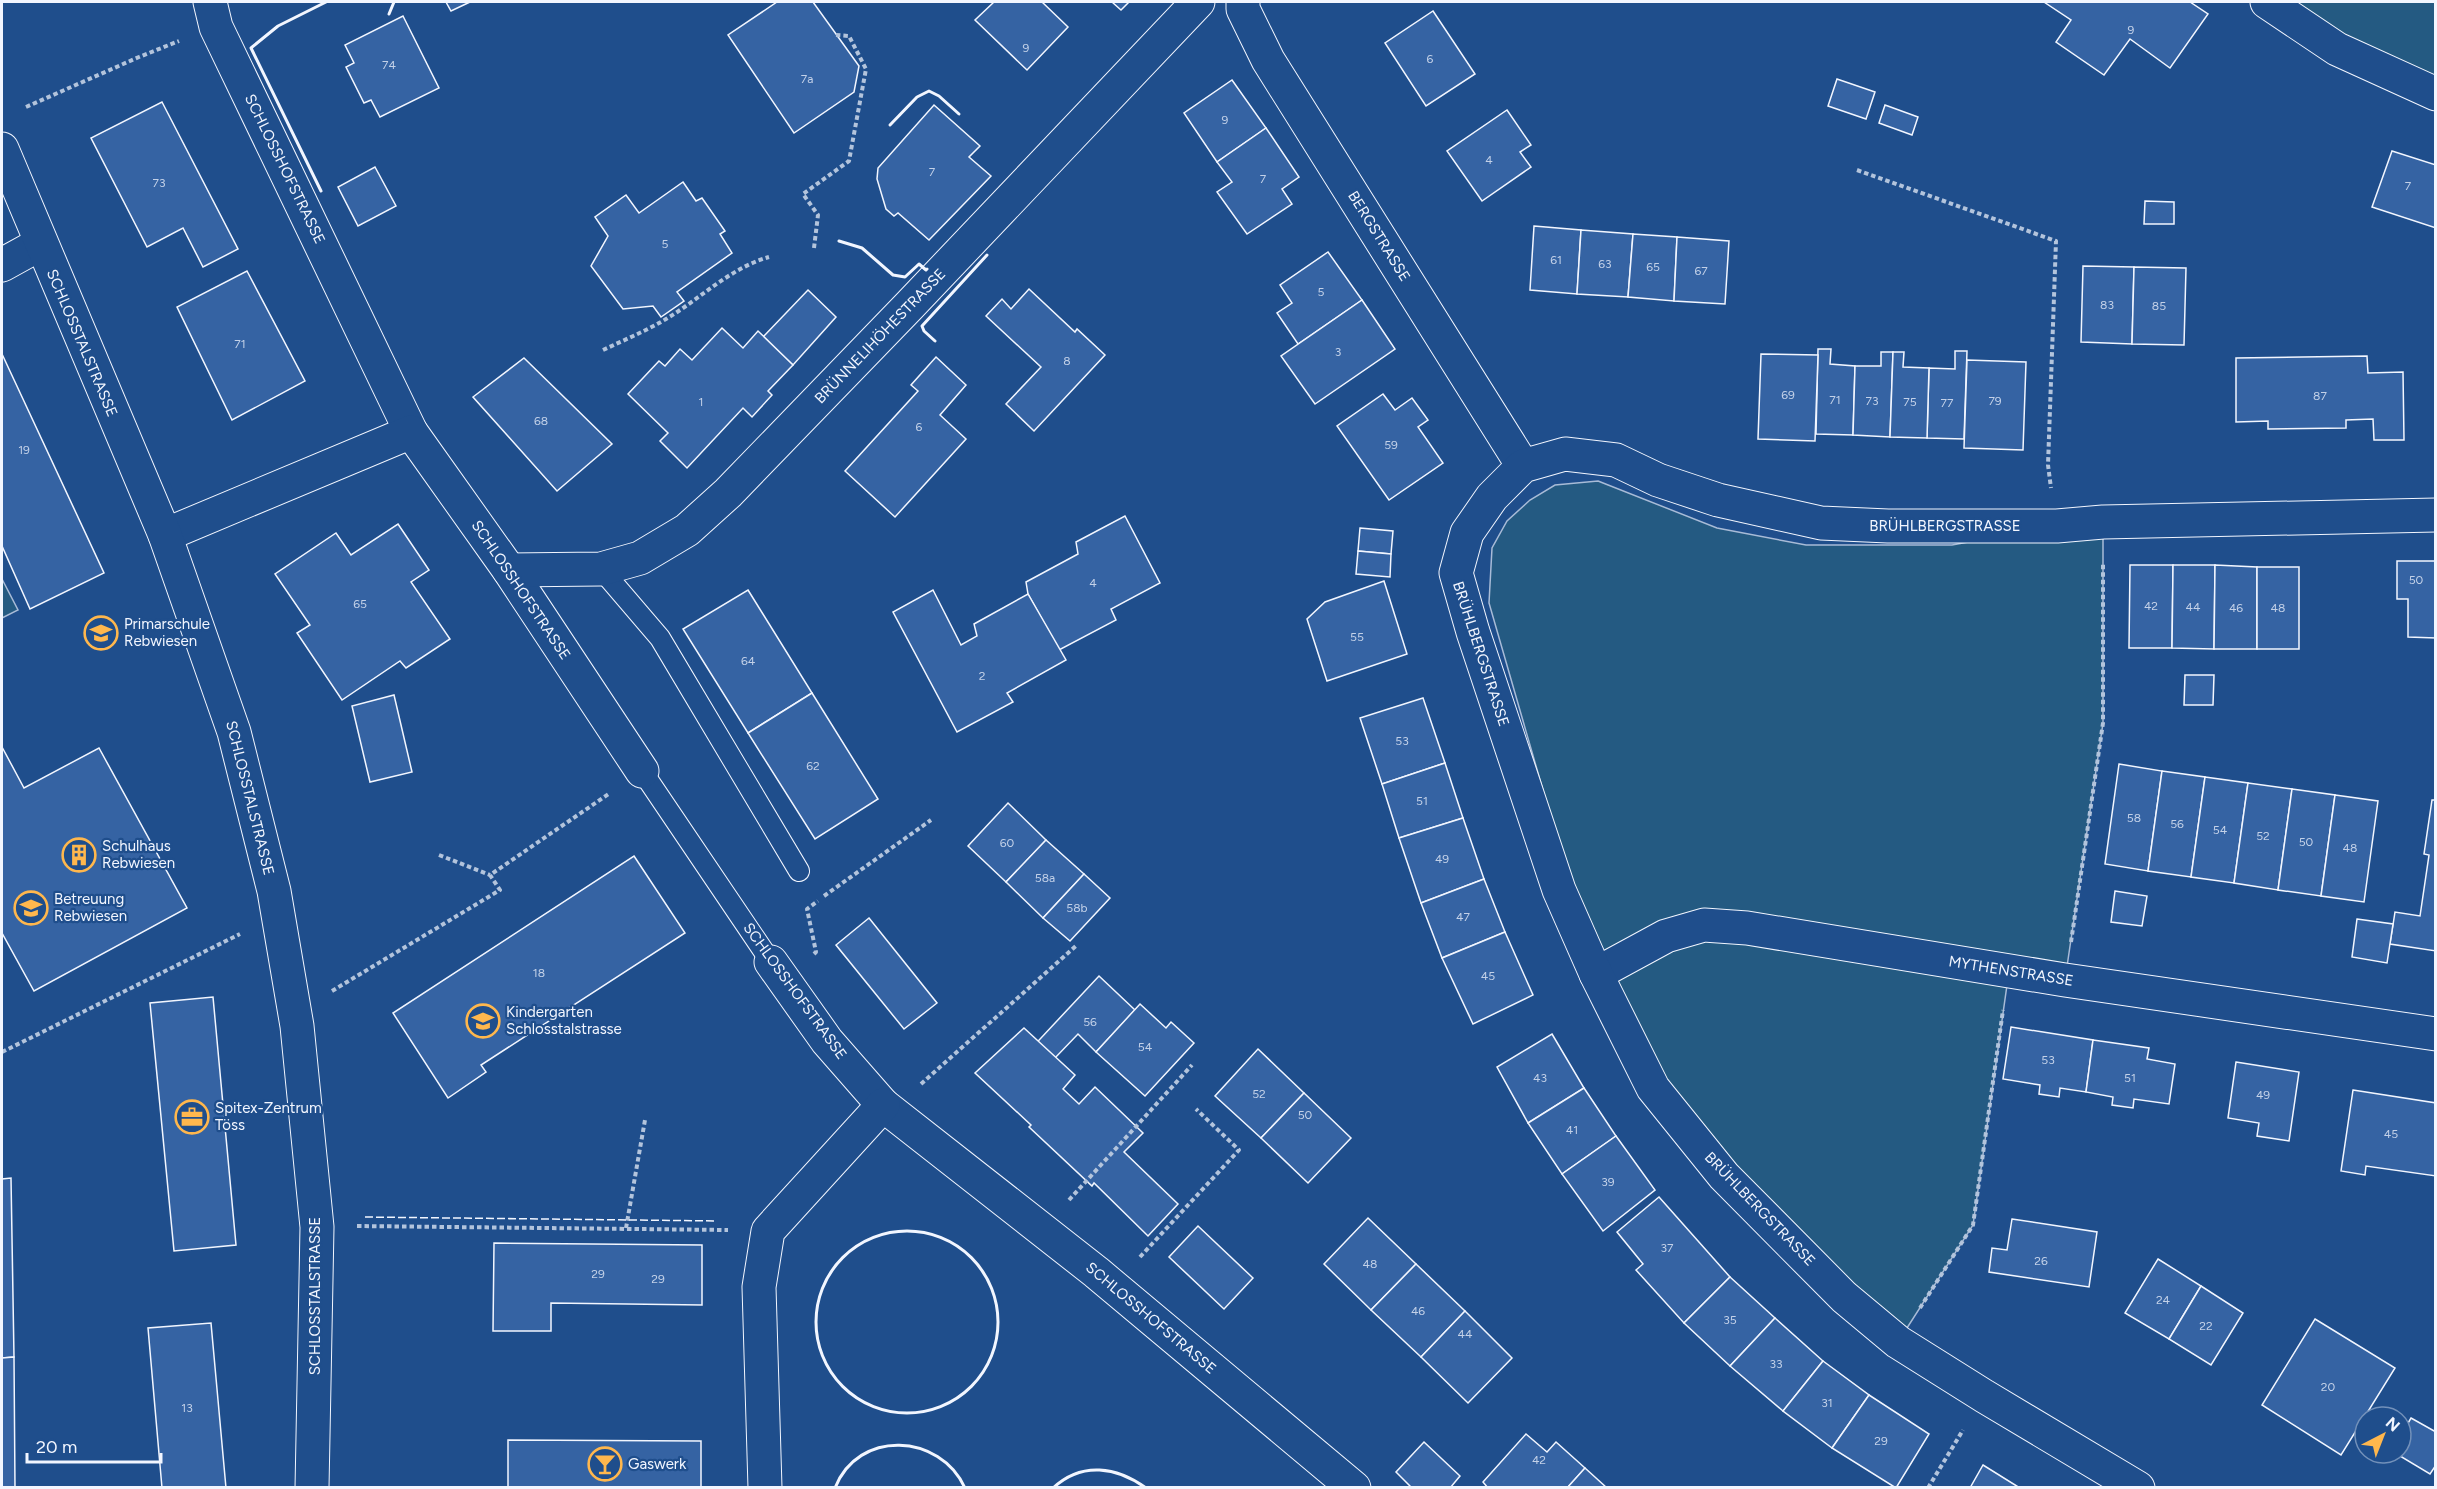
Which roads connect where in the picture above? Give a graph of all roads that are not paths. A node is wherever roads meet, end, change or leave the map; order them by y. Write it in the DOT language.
graph roads {
  1 [pos="210,2"];
  2 [pos="1198,2"];
  3 [pos="1243,2"];
  4 [pos="2266,2"];
  5 [pos="2436,94"];
  6 [pos="2,149"];
  7 [pos="40,244"];
  8 [pos="2,265"];
  9 [pos="411,432"];
  10 [pos="1523,466"];
  11 [pos="2436,515"];
  12 [pos="165,535"];
  13 [pos="601,569"];
  14 [pos="509,570"];
  15 [pos="642,771"];
  16 [pos="799,871"];
  17 [pos="771,962"];
  18 [pos="1596,974"];
  19 [pos="2436,1034"];
  20 [pos="883,1105"];
  21 [pos="312,1488"];
  22 [pos="765,1488"];
  23 [pos="1354,1488"];
  24 [pos="2138,1488"];
  1 -- 9 [label="street, SCHLOSSHOFSTRASSE"];
  2 -- 13 [label="street, BRÜNNELIHÖHESTRASSE"];
  3 -- 10 [label="street, BERGSTRASSE"];
  4 -- 5 [label="street"];
  6 -- 7 [label="street, SCHLOSSTALSTRASSE"];
  7 -- 8 [label="street"];
  7 -- 12 [label="street, SCHLOSSTALSTRASSE"];
  9 -- 12 [label="street"];
  9 -- 14 [label="street, SCHLOSSHOFSTRASSE"];
  10 -- 11 [label="street, BRÜHLBERGSTRASSE"];
  10 -- 18 [label="street, BRÜHLBERGSTRASSE"];
  12 -- 21 [label="street, SCHLOSSTALSTRASSE"];
  13 -- 14 [label="street, BRÜNNELIHÖHESTRASSE"];
  13 -- 16 [label="lane"];
  14 -- 15 [label="street, SCHLOSSHOFSTRASSE"];
  15 -- 17 [label="lane, SCHLOSSHOFSTRASSE"];
  17 -- 20 [label="street, SCHLOSSHOFSTRASSE"];
  18 -- 19 [label="street, MYTHENSTRASSE"];
  18 -- 24 [label="street, BRÜHLBERGSTRASSE"];
  20 -- 22 [label="street"];
  20 -- 23 [label="street, SCHLOSSHOFSTRASSE"];
}
